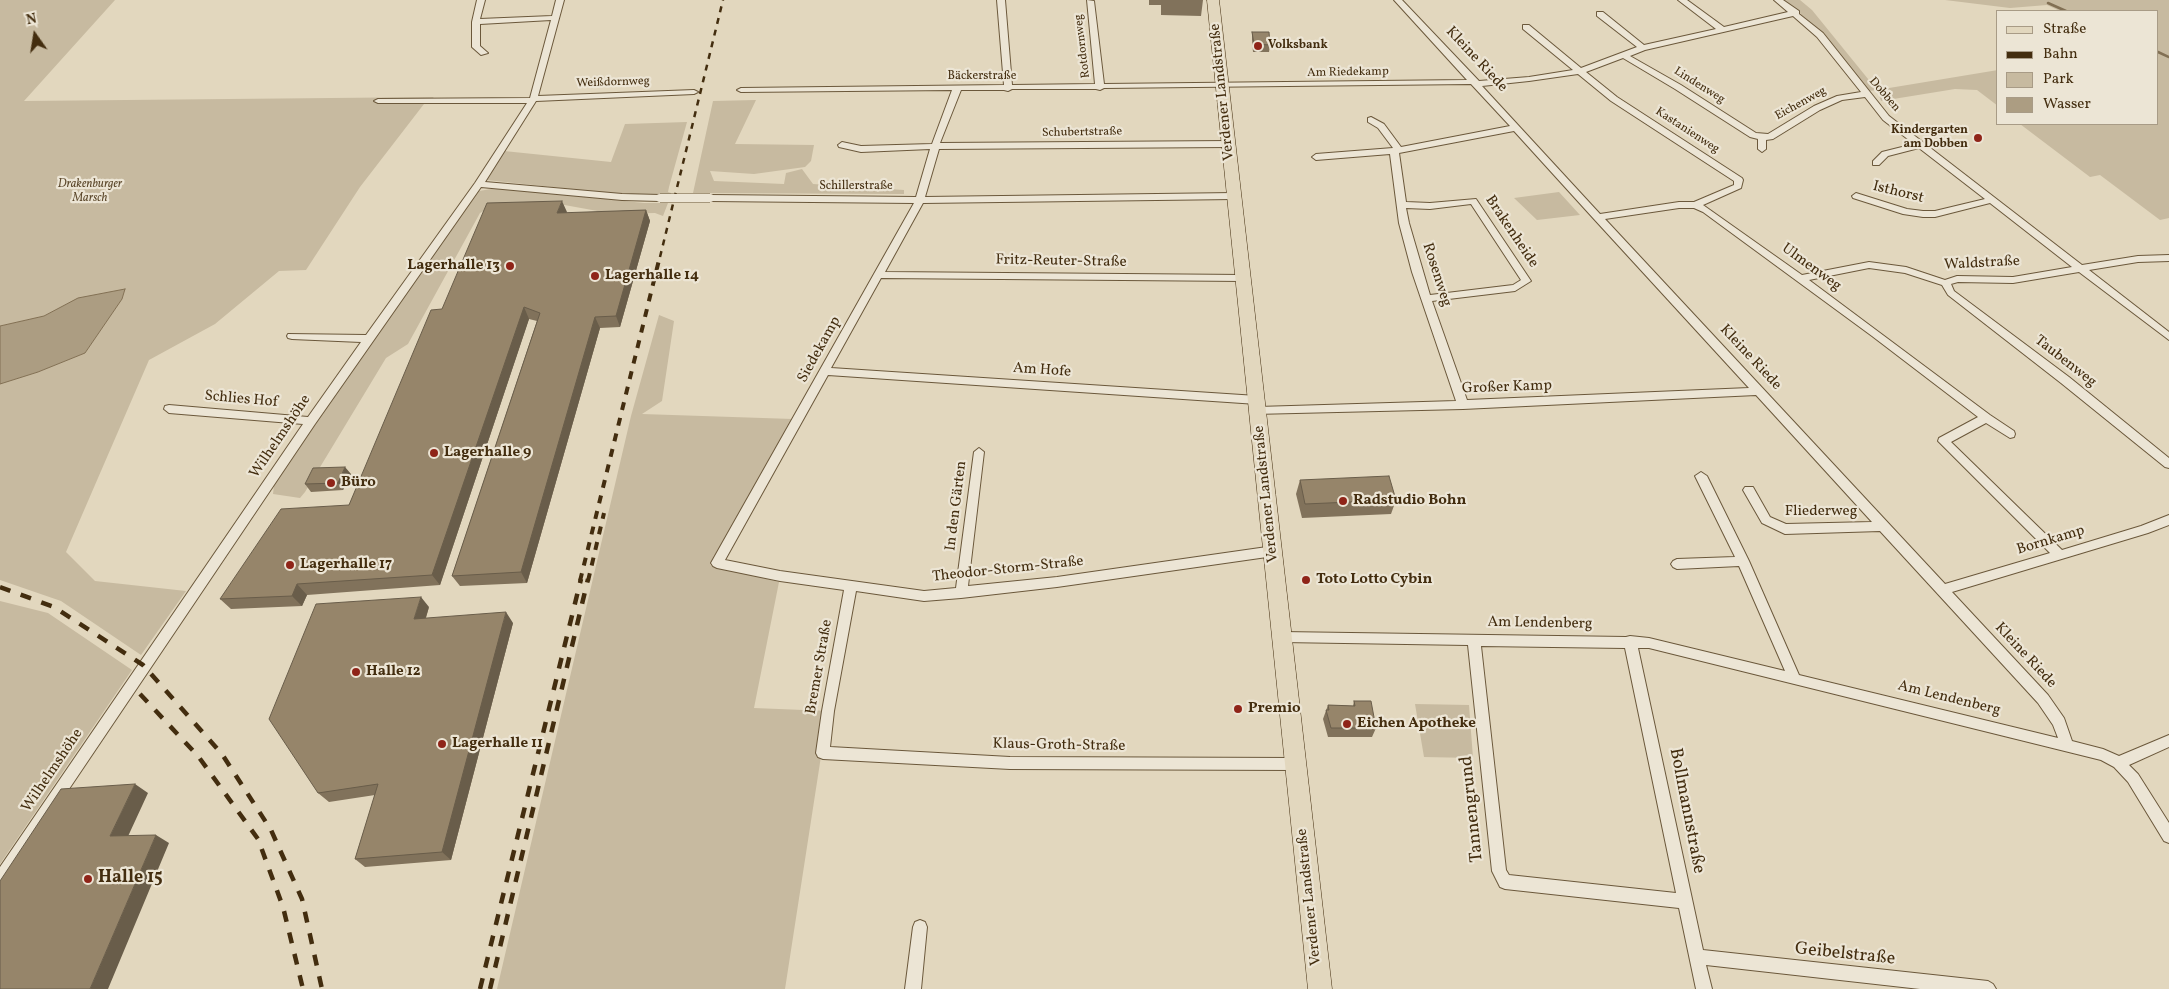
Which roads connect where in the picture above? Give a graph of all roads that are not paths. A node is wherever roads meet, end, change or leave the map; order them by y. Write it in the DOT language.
graph roads {
  1 [pos="481,0"];
  2 [pos="560,0"];
  3 [pos="1002,0"];
  4 [pos="1213,0"];
  5 [pos="1398,0"];
  6 [pos="1682,0"];
  7 [pos="1778,0"];
  8 [pos="1090,1"];
  9 [pos="1796,13"];
  10 [pos="1600,14"];
  11 [pos="555,18"];
  12 [pos="476,22"];
  13 [pos="1526,27"];
  14 [pos="1721,29"];
  15 [pos="1643,48"];
  16 [pos="484,53"];
  17 [pos="1623,55"];
  18 [pos="1580,71"];
  19 [pos="1476,83"];
  20 [pos="1222,86"];
  21 [pos="1100,88"];
  22 [pos="956,89"];
  23 [pos="1008,89"];
  24 [pos="742,90"];
  25 [pos="694,92"];
  26 [pos="1866,94"];
  27 [pos="533,99"];
  28 [pos="378,101"];
  29 [pos="1371,120"];
  30 [pos="1515,128"];
  31 [pos="1762,137"];
  32 [pos="1229,144"];
  33 [pos="842,145"];
  34 [pos="1919,145"];
  35 [pos="935,146"];
  36 [pos="1396,150"];
  37 [pos="1762,150"];
  38 [pos="1316,156"];
  39 [pos="1876,163"];
  40 [pos="479,184"];
  41 [pos="1234,196"];
  42 [pos="1856,196"];
  43 [pos="922,200"];
  44 [pos="1992,200"];
  45 [pos="1401,205"];
  46 [pos="1695,206"];
  47 [pos="1597,217"];
  48 [pos="2169,258"];
  49 [pos="2079,268"];
  50 [pos="879,275"];
  51 [pos="1243,278"];
  52 [pos="1799,279"];
  53 [pos="1945,284"];
  54 [pos="1428,298"];
  55 [pos="292,336"];
  56 [pos="2169,337"];
  57 [pos="368,339"];
  58 [pos="826,372"];
  59 [pos="1758,391"];
  60 [pos="1463,405"];
  61 [pos="1257,406"];
  62 [pos="169,409"];
  63 [pos="1986,418"];
  64 [pos="311,421"];
  65 [pos="2010,434"];
  66 [pos="979,452"];
  67 [pos="2169,464"];
  68 [pos="1702,476"];
  69 [pos="1749,490"];
  70 [pos="2169,520"];
  71 [pos="1883,526"];
  72 [pos="1274,551"];
  73 [pos="2059,554"];
  74 [pos="1743,561"];
  75 [pos="718,563"];
  76 [pos="1677,564"];
  77 [pos="851,586"];
  78 [pos="1942,590"];
  79 [pos="962,593"];
  80 [pos="1282,637"];
  81 [pos="1474,639"];
  82 [pos="1630,641"];
  83 [pos="1794,677"];
  84 [pos="2169,741"];
  85 [pos="2067,746"];
  86 [pos="823,753"];
  87 [pos="2119,762"];
  88 [pos="1295,764"];
  89 [pos="2169,836"];
  90 [pos="0,879"];
  91 [pos="1685,901"];
  92 [pos="920,927"];
  93 [pos="1698,957"];
  94 [pos="913,989"];
  95 [pos="1320,989"];
  96 [pos="1704,989"];
  97 [pos="1988,989"];
  1 -- 12 [label="street"];
  2 -- 11 [label="street, Wilhelmshöhe"];
  3 -- 23 [label="street"];
  4 -- 20 [label="main road, Verdener Landstraße"];
  5 -- 19 [label="street, Kleine Riede"];
  6 -- 14 [label="street"];
  7 -- 9 [label="street, Dobben"];
  8 -- 21 [label="street, Rotdornweg"];
  9 -- 14 [label="street, Am Riedekamp"];
  9 -- 26 [label="street, Dobben"];
  10 -- 15 [label="street"];
  11 -- 12 [label="street"];
  11 -- 27 [label="street, Wilhelmshöhe"];
  12 -- 16 [label="street"];
  13 -- 18 [label="street"];
  14 -- 15 [label="street, Am Riedekamp"];
  15 -- 17 [label="street, Am Riedekamp"];
  17 -- 18 [label="street, Am Riedekamp"];
  17 -- 31 [label="street, Lindenweg"];
  18 -- 19 [label="street, Am Riedekamp"];
  18 -- 46 [label="street, Kastanienweg"];
  19 -- 20 [label="street, Am Riedekamp"];
  19 -- 30 [label="street, Kleine Riede"];
  20 -- 21 [label="street, Bäckerstraße"];
  20 -- 32 [label="main road, Verdener Landstraße"];
  21 -- 23 [label="street, Bäckerstraße"];
  22 -- 23 [label="street, Bäckerstraße"];
  22 -- 24 [label="street, Bäckerstraße"];
  22 -- 35 [label="street, Siedekamp"];
  25 -- 27 [label="street, Weißdornweg"];
  26 -- 31 [label="street, Eichenweg"];
  26 -- 34 [label="street, Dobben"];
  27 -- 28 [label="street, Weißdornweg"];
  27 -- 40 [label="street, Wilhelmshöhe"];
  29 -- 36 [label="street, Rosenweg"];
  30 -- 36 [label="street"];
  30 -- 47 [label="street, Kleine Riede"];
  31 -- 37 [label="street, Eichenweg"];
  32 -- 35 [label="street, Schubertstraße"];
  32 -- 41 [label="main road, Verdener Landstraße"];
  33 -- 35 [label="street"];
  34 -- 39 [label="street"];
  34 -- 44 [label="street, Dobben"];
  35 -- 43 [label="street, Siedekamp"];
  36 -- 38 [label="street"];
  36 -- 45 [label="street, Rosenweg"];
  40 -- 43 [label="street, Schillerstraße, bridge"];
  40 -- 57 [label="street, Wilhelmshöhe"];
  41 -- 43 [label="street, Schillerstraße"];
  41 -- 51 [label="main road, Verdener Landstraße"];
  42 -- 44 [label="street, Isthorst"];
  43 -- 50 [label="street, Siedekamp"];
  44 -- 49 [label="street, Dobben"];
  45 -- 54 [label="street, Rosenweg"];
  45 -- 54 [label="street, Brakenheide"];
  46 -- 47 [label="street"];
  46 -- 52 [label="street, Ulmenweg"];
  47 -- 59 [label="street, Kleine Riede"];
  48 -- 49 [label="street, Waldstraße"];
  49 -- 53 [label="street, Waldstraße"];
  49 -- 56 [label="street, Dobben"];
  50 -- 51 [label="street, Fritz-Reuter-Straße"];
  50 -- 58 [label="street, Siedekamp"];
  51 -- 61 [label="main road, Verdener Landstraße"];
  52 -- 53 [label="street, Waldstraße"];
  52 -- 63 [label="street, Ulmenweg"];
  53 -- 67 [label="street, Taubenweg"];
  54 -- 60 [label="street, Rosenweg"];
  55 -- 57 [label="street"];
  57 -- 64 [label="street, Wilhelmshöhe"];
  58 -- 61 [label="street, Am Hofe"];
  58 -- 75 [label="street, Siedekamp"];
  59 -- 60 [label="street, Großer Kamp"];
  59 -- 71 [label="street, Kleine Riede"];
  60 -- 61 [label="street, Großer Kamp"];
  61 -- 72 [label="main road, Verdener Landstraße"];
  62 -- 64 [label="street, Schlies Hof"];
  63 -- 65 [label="street, Ulmenweg"];
  63 -- 73 [label="street"];
  64 -- 90 [label="street, Wilhelmshöhe"];
  66 -- 79 [label="street, In den Gärten"];
  68 -- 74 [label="street"];
  69 -- 71 [label="street, Fliederweg"];
  70 -- 73 [label="street, Bornkamp"];
  71 -- 78 [label="street, Kleine Riede"];
  72 -- 79 [label="street, Theodor-Storm-Straße"];
  72 -- 80 [label="main road, Verdener Landstraße"];
  73 -- 78 [label="street, Bornkamp"];
  74 -- 76 [label="street"];
  74 -- 83 [label="street"];
  75 -- 77 [label="street, Theodor-Storm-Straße"];
  77 -- 79 [label="street, Theodor-Storm-Straße"];
  77 -- 86 [label="street, Bremer Straße"];
  78 -- 85 [label="street, Kleine Riede"];
  80 -- 81 [label="street, Am Lendenberg"];
  80 -- 88 [label="main road, Verdener Landstraße"];
  81 -- 82 [label="street, Am Lendenberg"];
  81 -- 91 [label="street, Tannengrund"];
  82 -- 83 [label="street, Am Lendenberg"];
  82 -- 91 [label="street, Bollmannstraße"];
  83 -- 85 [label="street, Am Lendenberg"];
  84 -- 87 [label="street"];
  85 -- 87 [label="street, Am Lendenberg"];
  86 -- 88 [label="street, Klaus-Groth-Straße"];
  87 -- 89 [label="street"];
  88 -- 95 [label="main road, Verdener Landstraße"];
  91 -- 93 [label="street, Bollmannstraße"];
  92 -- 94 [label="street"];
  93 -- 96 [label="street, Bollmannstraße"];
  93 -- 97 [label="street, Geibelstraße"];
}
